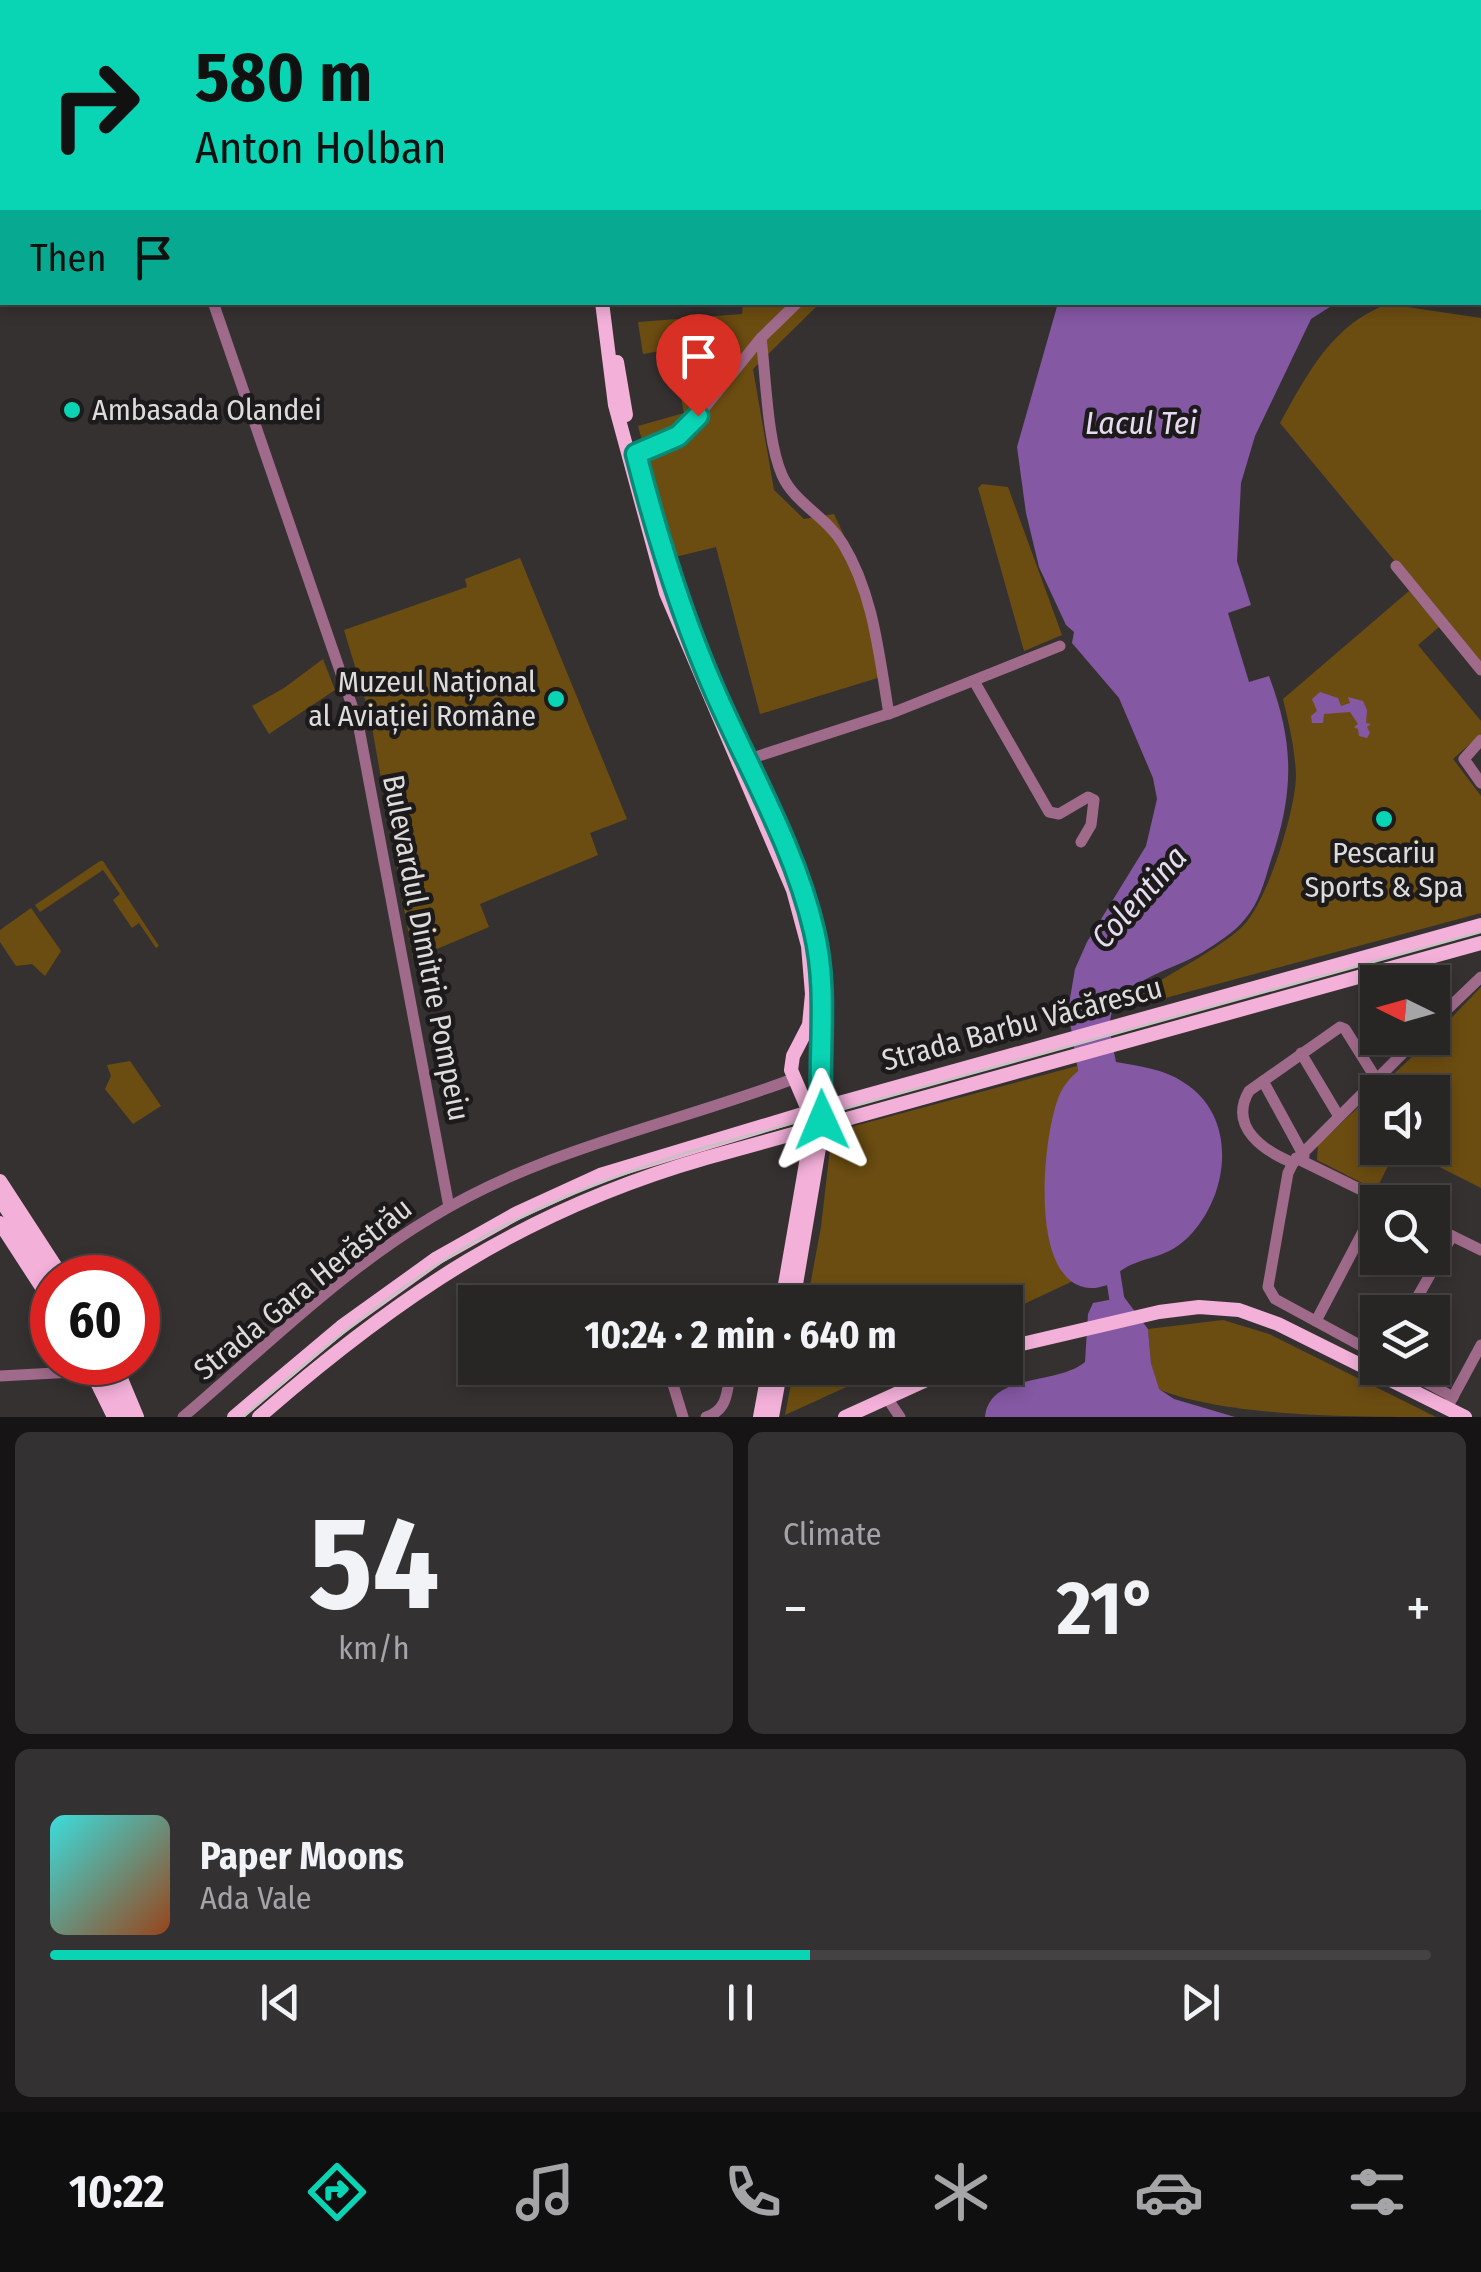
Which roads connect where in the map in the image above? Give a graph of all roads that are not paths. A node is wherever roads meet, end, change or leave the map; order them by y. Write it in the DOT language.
graph roads {
  1 [pos="214,305"];
  2 [pos="602,305"];
  3 [pos="611,305"];
  4 [pos="795,305"];
  5 [pos="761,338"];
  6 [pos="636,454"];
  7 [pos="1396,566"];
  8 [pos="1060,646"];
  9 [pos="1481,670"];
  10 [pos="974,681"];
  11 [pos="889,714"];
  12 [pos="1481,740"];
  13 [pos="741,761"];
  14 [pos="1481,784"];
  15 [pos="1081,842"];
  16 [pos="1481,925"];
  17 [pos="1480,944"];
  18 [pos="1481,977"];
  19 [pos="1450,1007"];
  20 [pos="1126,1033"];
  21 [pos="800,1044"];
  22 [pos="1301,1053"];
  23 [pos="1399,1055"];
  24 [pos="1041,1057"];
  25 [pos="820,1070"];
  26 [pos="1374,1075"];
  27 [pos="1377,1075"];
  28 [pos="794,1079"];
  29 [pos="1263,1080"];
  30 [pos="1360,1093"];
  31 [pos="815,1110"];
  32 [pos="1338,1116"];
  33 [pos="816,1128"];
  34 [pos="1300,1159"];
  35 [pos="0,1181"];
  36 [pos="1360,1191"];
  37 [pos="0,1199"];
  38 [pos="448,1207"];
  39 [pos="0,1223"];
  40 [pos="1452,1236"];
  41 [pos="1360,1239"];
  42 [pos="1481,1250"];
  43 [pos="36,1255"];
  44 [pos="48,1255"];
  45 [pos="30,1269"];
  46 [pos="785,1285"];
  47 [pos="794,1285"];
  48 [pos="1419,1295"];
  49 [pos="1316,1321"];
  50 [pos="1023,1343"];
  51 [pos="1360,1345"];
  52 [pos="1481,1345"];
  53 [pos="30,1372"];
  54 [pos="0,1376"];
  55 [pos="101,1385"];
  56 [pos="106,1385"];
  57 [pos="124,1385"];
  58 [pos="673,1385"];
  59 [pos="728,1385"];
  60 [pos="769,1385"];
  61 [pos="776,1385"];
  62 [pos="916,1385"];
  63 [pos="1424,1385"];
  64 [pos="887,1398"];
  65 [pos="1446,1401"];
  66 [pos="770,1415"];
  67 [pos="114,1417"];
  68 [pos="127,1417"];
  69 [pos="137,1417"];
  70 [pos="183,1417"];
  71 [pos="234,1417"];
  72 [pos="260,1417"];
  73 [pos="682,1417"];
  74 [pos="706,1417"];
  75 [pos="845,1417"];
  76 [pos="900,1417"];
  77 [pos="1465,1417"];
  1 -- 38 [label="street, Bulevardul Dimitrie Pompeiu"];
  2 -- 13 [label="main road"];
  3 -- 6 [label="main road"];
  4 -- 5 [label="street"];
  5 -- 6 [label="street"];
  5 -- 11 [label="street"];
  6 -- 13 [label="main road"];
  7 -- 9 [label="street"];
  8 -- 10 [label="street"];
  10 -- 11 [label="street"];
  10 -- 15 [label="street"];
  11 -- 13 [label="street"];
  12 -- 14 [label="street"];
  13 -- 21 [label="main road"];
  13 -- 25 [label="main road"];
  16 -- 20 [label="main road, Strada Barbu Văcărescu"];
  17 -- 20 [label="main road, Strada Barbu Văcărescu"];
  18 -- 19 [label="street"];
  20 -- 24 [label="main road, Strada Barbu Văcărescu"];
  21 -- 25 [label="main road"];
  21 -- 28 [label="main road"];
  22 -- 26 [label="street"];
  22 -- 29 [label="street"];
  22 -- 32 [label="street"];
  23 -- 27 [label="street"];
  24 -- 31 [label="main road, Strada Barbu Văcărescu"];
  24 -- 33 [label="main road, Strada Barbu Văcărescu"];
  25 -- 31 [label="main road"];
  28 -- 31 [label="main road"];
  28 -- 38 [label="street, Strada Gara Herăstrău"];
  29 -- 34 [label="street"];
  29 -- 34 [label="street"];
  30 -- 32 [label="street"];
  31 -- 33 [label="main road"];
  31 -- 71 [label="main road, Strada Barbu Văcărescu"];
  32 -- 34 [label="street"];
  33 -- 46 [label="main road"];
  33 -- 47 [label="main road"];
  33 -- 72 [label="main road, Strada Barbu Văcărescu"];
  34 -- 36 [label="street"];
  34 -- 49 [label="street"];
  35 -- 44 [label="main road"];
  37 -- 43 [label="main road"];
  38 -- 70 [label="street, Strada Gara Herăstrău"];
  39 -- 45 [label="main road"];
  40 -- 42 [label="street"];
  40 -- 48 [label="street"];
  41 -- 49 [label="street"];
  49 -- 51 [label="street"];
  50 -- 65 [label="main road"];
  52 -- 65 [label="street"];
  53 -- 54 [label="street"];
  55 -- 67 [label="main road"];
  56 -- 68 [label="main road"];
  57 -- 69 [label="main road"];
  58 -- 73 [label="street"];
  59 -- 74 [label="street"];
  60 -- 66 [label="main road"];
  61 -- 66 [label="main road"];
  62 -- 64 [label="main road"];
  63 -- 65 [label="street"];
  64 -- 75 [label="main road"];
  64 -- 76 [label="street"];
  65 -- 77 [label="main road"];
}
